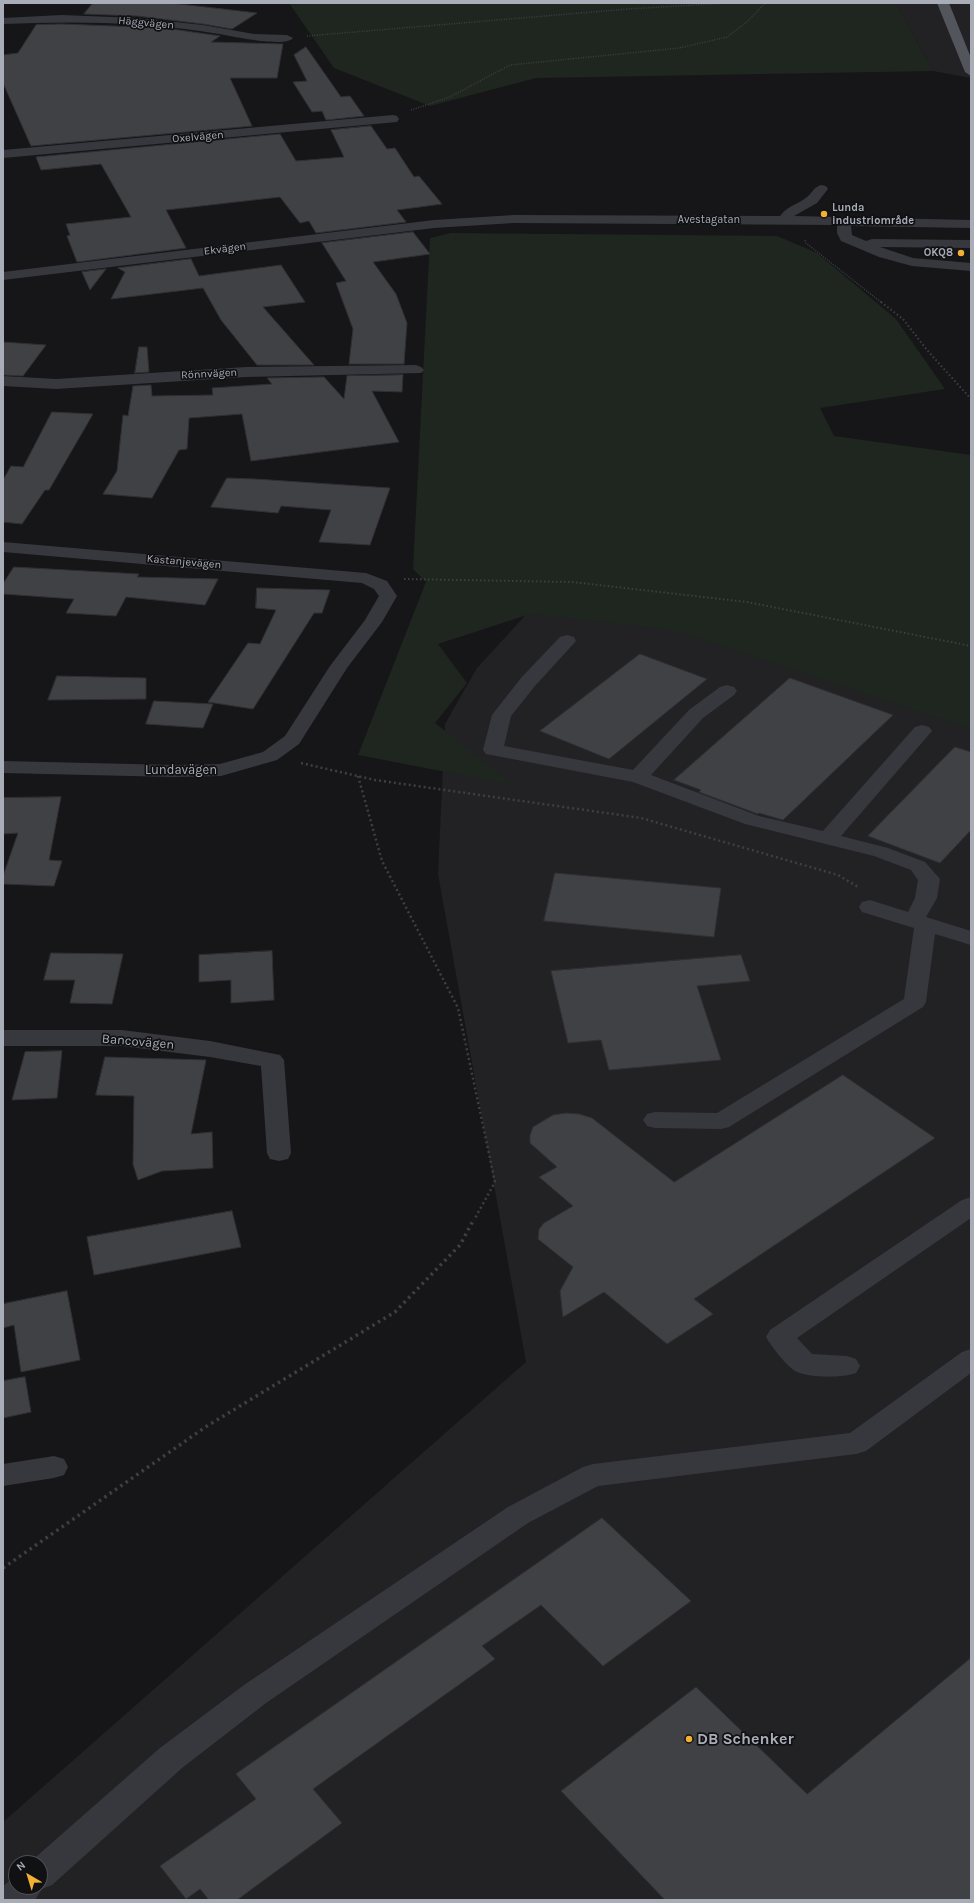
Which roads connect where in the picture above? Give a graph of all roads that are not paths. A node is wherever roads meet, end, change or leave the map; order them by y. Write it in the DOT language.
graph roads {
  1 [pos="943,3"];
  2 [pos="3,21"];
  3 [pos="287,38"];
  4 [pos="971,72"];
  5 [pos="393,119"];
  6 [pos="3,154"];
  7 [pos="821,189"];
  8 [pos="784,220"];
  9 [pos="844,221"];
  10 [pos="447,223"];
  11 [pos="971,224"];
  12 [pos="858,242"];
  13 [pos="971,244"];
  14 [pos="971,267"];
  15 [pos="3,276"];
  16 [pos="416,370"];
  17 [pos="3,381"];
  18 [pos="3,547"];
  19 [pos="366,578"];
  20 [pos="567,641"];
  21 [pos="727,691"];
  22 [pos="922,731"];
  23 [pos="3,767"];
  24 [pos="638,777"];
  25 [pos="827,839"];
  26 [pos="870,907"];
  27 [pos="919,922"];
  28 [pos="971,938"];
  29 [pos="3,1038"];
  30 [pos="655,1120"];
  31 [pos="279,1153"];
  32 [pos="971,1206"];
  33 [pos="971,1359"];
  34 [pos="846,1366"];
  35 [pos="54,1467"];
  36 [pos="3,1475"];
  37 [pos="48,1867"];
  1 -- 4 [label="main road"];
  2 -- 3 [label="street, Häggvägen"];
  5 -- 6 [label="street, Oxelvägen"];
  7 -- 8 [label="street"];
  8 -- 9 [label="street, Avestagatan"];
  8 -- 10 [label="street, Avestagatan"];
  9 -- 11 [label="street, Avestagatan"];
  9 -- 12 [label="street"];
  10 -- 15 [label="street, Ekvägen"];
  12 -- 13 [label="street"];
  12 -- 14 [label="street"];
  16 -- 17 [label="street, Rönnvägen"];
  18 -- 19 [label="street, Kastanjevägen"];
  19 -- 23 [label="street, Lundavägen"];
  20 -- 24 [label="street"];
  21 -- 24 [label="street"];
  22 -- 25 [label="street"];
  24 -- 25 [label="street"];
  25 -- 27 [label="street"];
  26 -- 27 [label="street"];
  27 -- 28 [label="street"];
  27 -- 30 [label="street"];
  29 -- 31 [label="street, Bancovägen"];
  32 -- 34 [label="street"];
  33 -- 37 [label="street"];
  35 -- 36 [label="street"];
}
